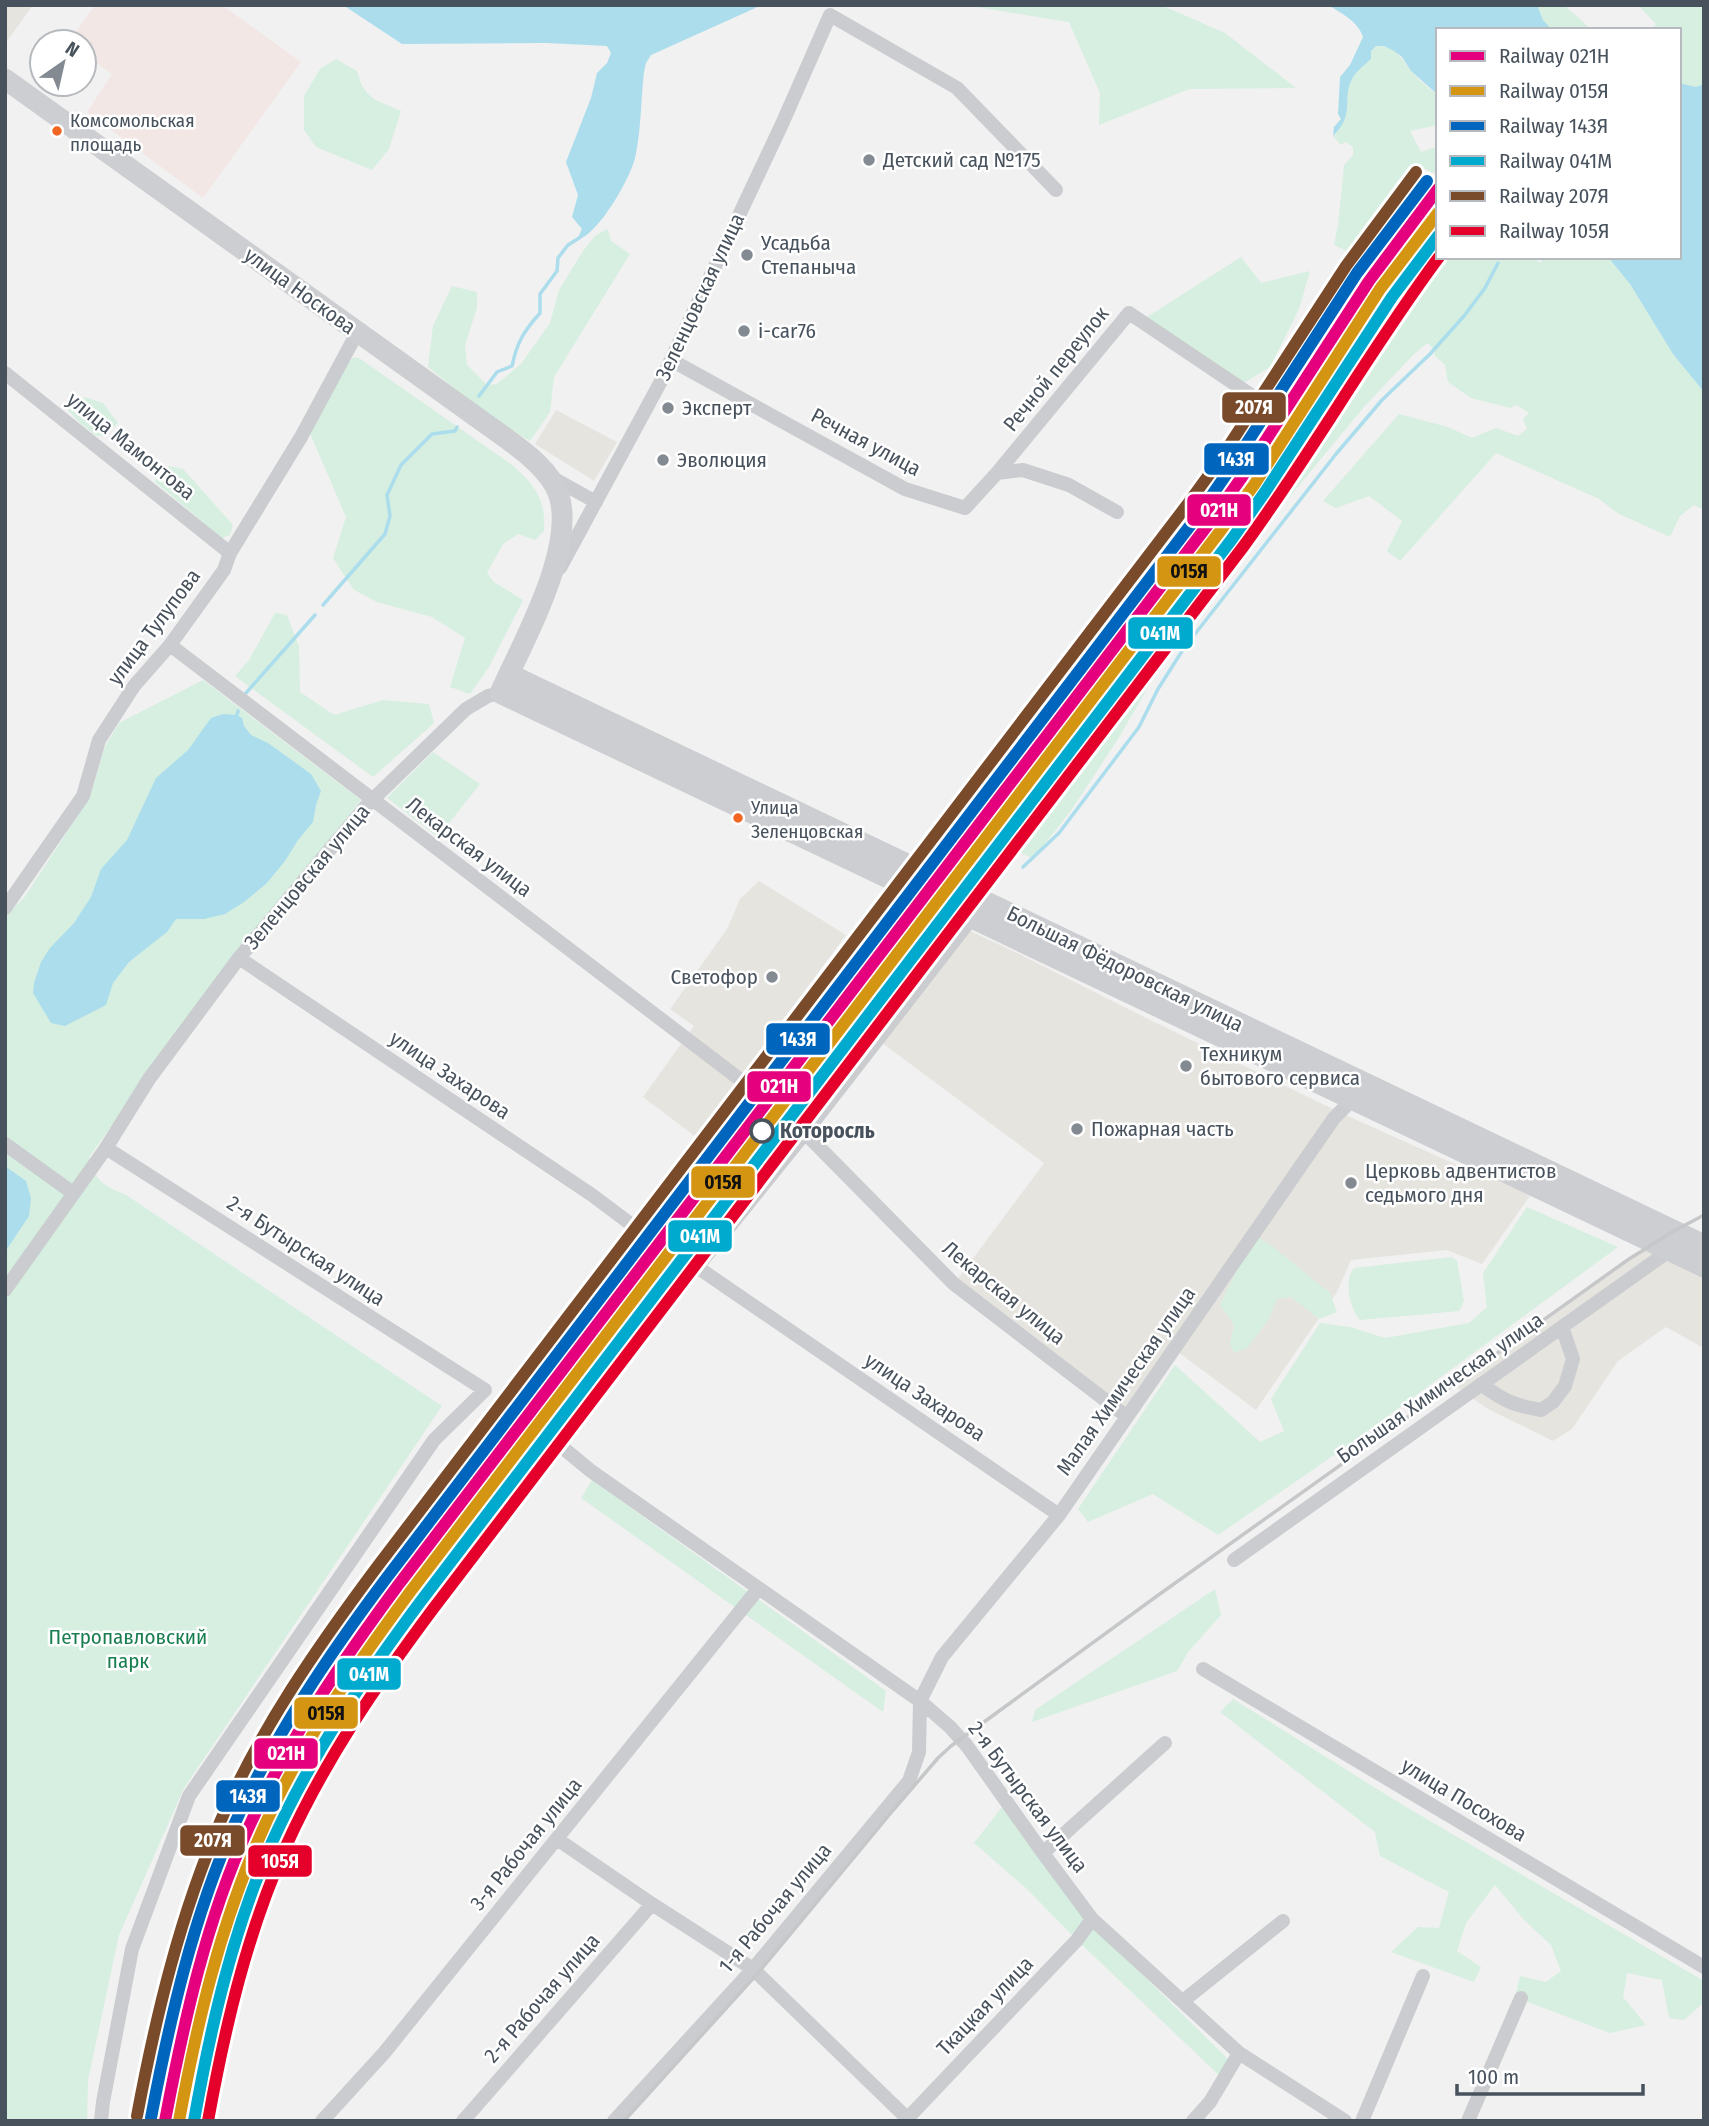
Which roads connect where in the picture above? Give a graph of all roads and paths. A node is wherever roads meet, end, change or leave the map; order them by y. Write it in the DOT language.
graph roads {
  1 [pos="5,79"];
  2 [pos="1056,190"];
  3 [pos="357,332"];
  4 [pos="671,360"];
  5 [pos="5,373"];
  6 [pos="1257,399"];
  7 [pos="543,470"];
  8 [pos="998,473"];
  9 [pos="596,502"];
  10 [pos="1116,512"];
  11 [pos="570,532"];
  12 [pos="230,552"];
  13 [pos="170,645"];
  14 [pos="505,683"];
  15 [pos="373,800"];
  16 [pos="5,908"];
  17 [pos="972,918"];
  18 [pos="239,958"];
  19 [pos="742,1081"];
  20 [pos="1360,1092"];
  21 [pos="805,1133"];
  22 [pos="5,1144"];
  23 [pos="106,1148"];
  24 [pos="73,1193"];
  25 [pos="636,1228"];
  26 [pos="1704,1245"];
  27 [pos="1670,1251"];
  28 [pos="697,1267"];
  29 [pos="1704,1267"];
  30 [pos="5,1290"];
  31 [pos="1562,1327"];
  32 [pos="1481,1384"];
  33 [pos="1126,1416"];
  34 [pos="1059,1515"];
  35 [pos="1234,1560"];
  36 [pos="758,1589"];
  37 [pos="1203,1669"];
  38 [pos="920,1701"];
  39 [pos="1165,1743"];
  40 [pos="557,1839"];
  41 [pos="1043,1853"];
  42 [pos="652,1904"];
  43 [pos="1093,1919"];
  44 [pos="1283,1921"];
  45 [pos="1704,1967"];
  46 [pos="753,1969"];
  47 [pos="1423,1976"];
  48 [pos="1521,1998"];
  49 [pos="1183,2001"];
  50 [pos="1239,2053"];
  51 [pos="908,2120"];
  52 [pos="101,2121"];
  53 [pos="322,2121"];
  54 [pos="463,2121"];
  55 [pos="614,2121"];
  56 [pos="1193,2121"];
  57 [pos="1345,2121"];
  58 [pos="1362,2121"];
  59 [pos="1468,2121"];
  1 -- 3 [label="main road, улица Носкова"];
  2 -- 4 [label="street, Зеленцовская улица"];
  3 -- 7 [label="main road, улица Носкова"];
  3 -- 12 [label="street, улица Тулупова"];
  4 -- 8 [label="street, Речная улица"];
  4 -- 9 [label="street, Зеленцовская улица"];
  5 -- 12 [label="street, улица Мамонтова"];
  6 -- 8 [label="street, Речной переулок"];
  7 -- 9 [label="street, улица Носкова"];
  7 -- 11 [label="main road, Зеленцовская улица"];
  8 -- 10 [label="street"];
  9 -- 11 [label="street, Зеленцовская улица"];
  11 -- 14 [label="main road, Зеленцовская улица"];
  12 -- 13 [label="street, улица Тулупова"];
  13 -- 15 [label="street, Лекарская улица"];
  13 -- 16 [label="street, улица Тулупова"];
  14 -- 15 [label="street, Зеленцовская улица"];
  14 -- 17 [label="main road, Большая Фёдоровская улица"];
  14 -- 20 [label="main road, Большая Фёдоровская улица"];
  15 -- 18 [label="street, Зеленцовская улица"];
  15 -- 19 [label="street, Лекарская улица"];
  17 -- 20 [label="main road, Большая Фёдоровская улица"];
  17 -- 21 [label="street"];
  18 -- 23 [label="street, Зеленцовская улица"];
  18 -- 25 [label="street, улица Захарова"];
  20 -- 26 [label="main road, Большая Фёдоровская улица"];
  20 -- 27 [label="main road, Большая Фёдоровская улица"];
  20 -- 33 [label="street, Малая Химическая улица"];
  21 -- 28 [label="street"];
  21 -- 33 [label="street, Лекарская улица"];
  22 -- 24 [label="street"];
  23 -- 24 [label="street, Зеленцовская улица"];
  23 -- 52 [label="street, 2-я Бутырская улица"];
  24 -- 30 [label="street, Зеленцовская улица"];
  27 -- 29 [label="main road, Большая Фёдоровская улица"];
  27 -- 31 [label="street, Большая Химическая улица"];
  28 -- 34 [label="street, улица Захарова"];
  28 -- 36 [label="street, 2-я Бутырская улица"];
  31 -- 32 [label="street, Большая Химическая улица"];
  31 -- 32 [label="street"];
  32 -- 35 [label="street, Большая Химическая улица"];
  33 -- 34 [label="street, Малая Химическая улица"];
  34 -- 38 [label="street, Малая Химическая улица"];
  36 -- 38 [label="street, 2-я Бутырская улица"];
  36 -- 40 [label="street, 3-я Рабочая улица"];
  37 -- 45 [label="street, улица Посохова"];
  38 -- 41 [label="street, 2-я Бутырская улица"];
  38 -- 46 [label="street, 1-я Рабочая улица"];
  39 -- 41 [label="street"];
  40 -- 42 [label="street"];
  40 -- 53 [label="street, 3-я Рабочая улица"];
  41 -- 43 [label="street, 2-я Бутырская улица"];
  42 -- 46 [label="street"];
  42 -- 54 [label="street, 2-я Рабочая улица"];
  43 -- 49 [label="street, 2-я Бутырская улица"];
  43 -- 51 [label="street, Ткацкая улица"];
  44 -- 49 [label="street"];
  46 -- 51 [label="street"];
  46 -- 55 [label="street, 1-я Рабочая улица"];
  47 -- 58 [label="street"];
  48 -- 59 [label="street"];
  49 -- 50 [label="street, 2-я Бутырская улица"];
  50 -- 56 [label="street"];
  50 -- 57 [label="street, 2-я Бутырская улица"];
}
